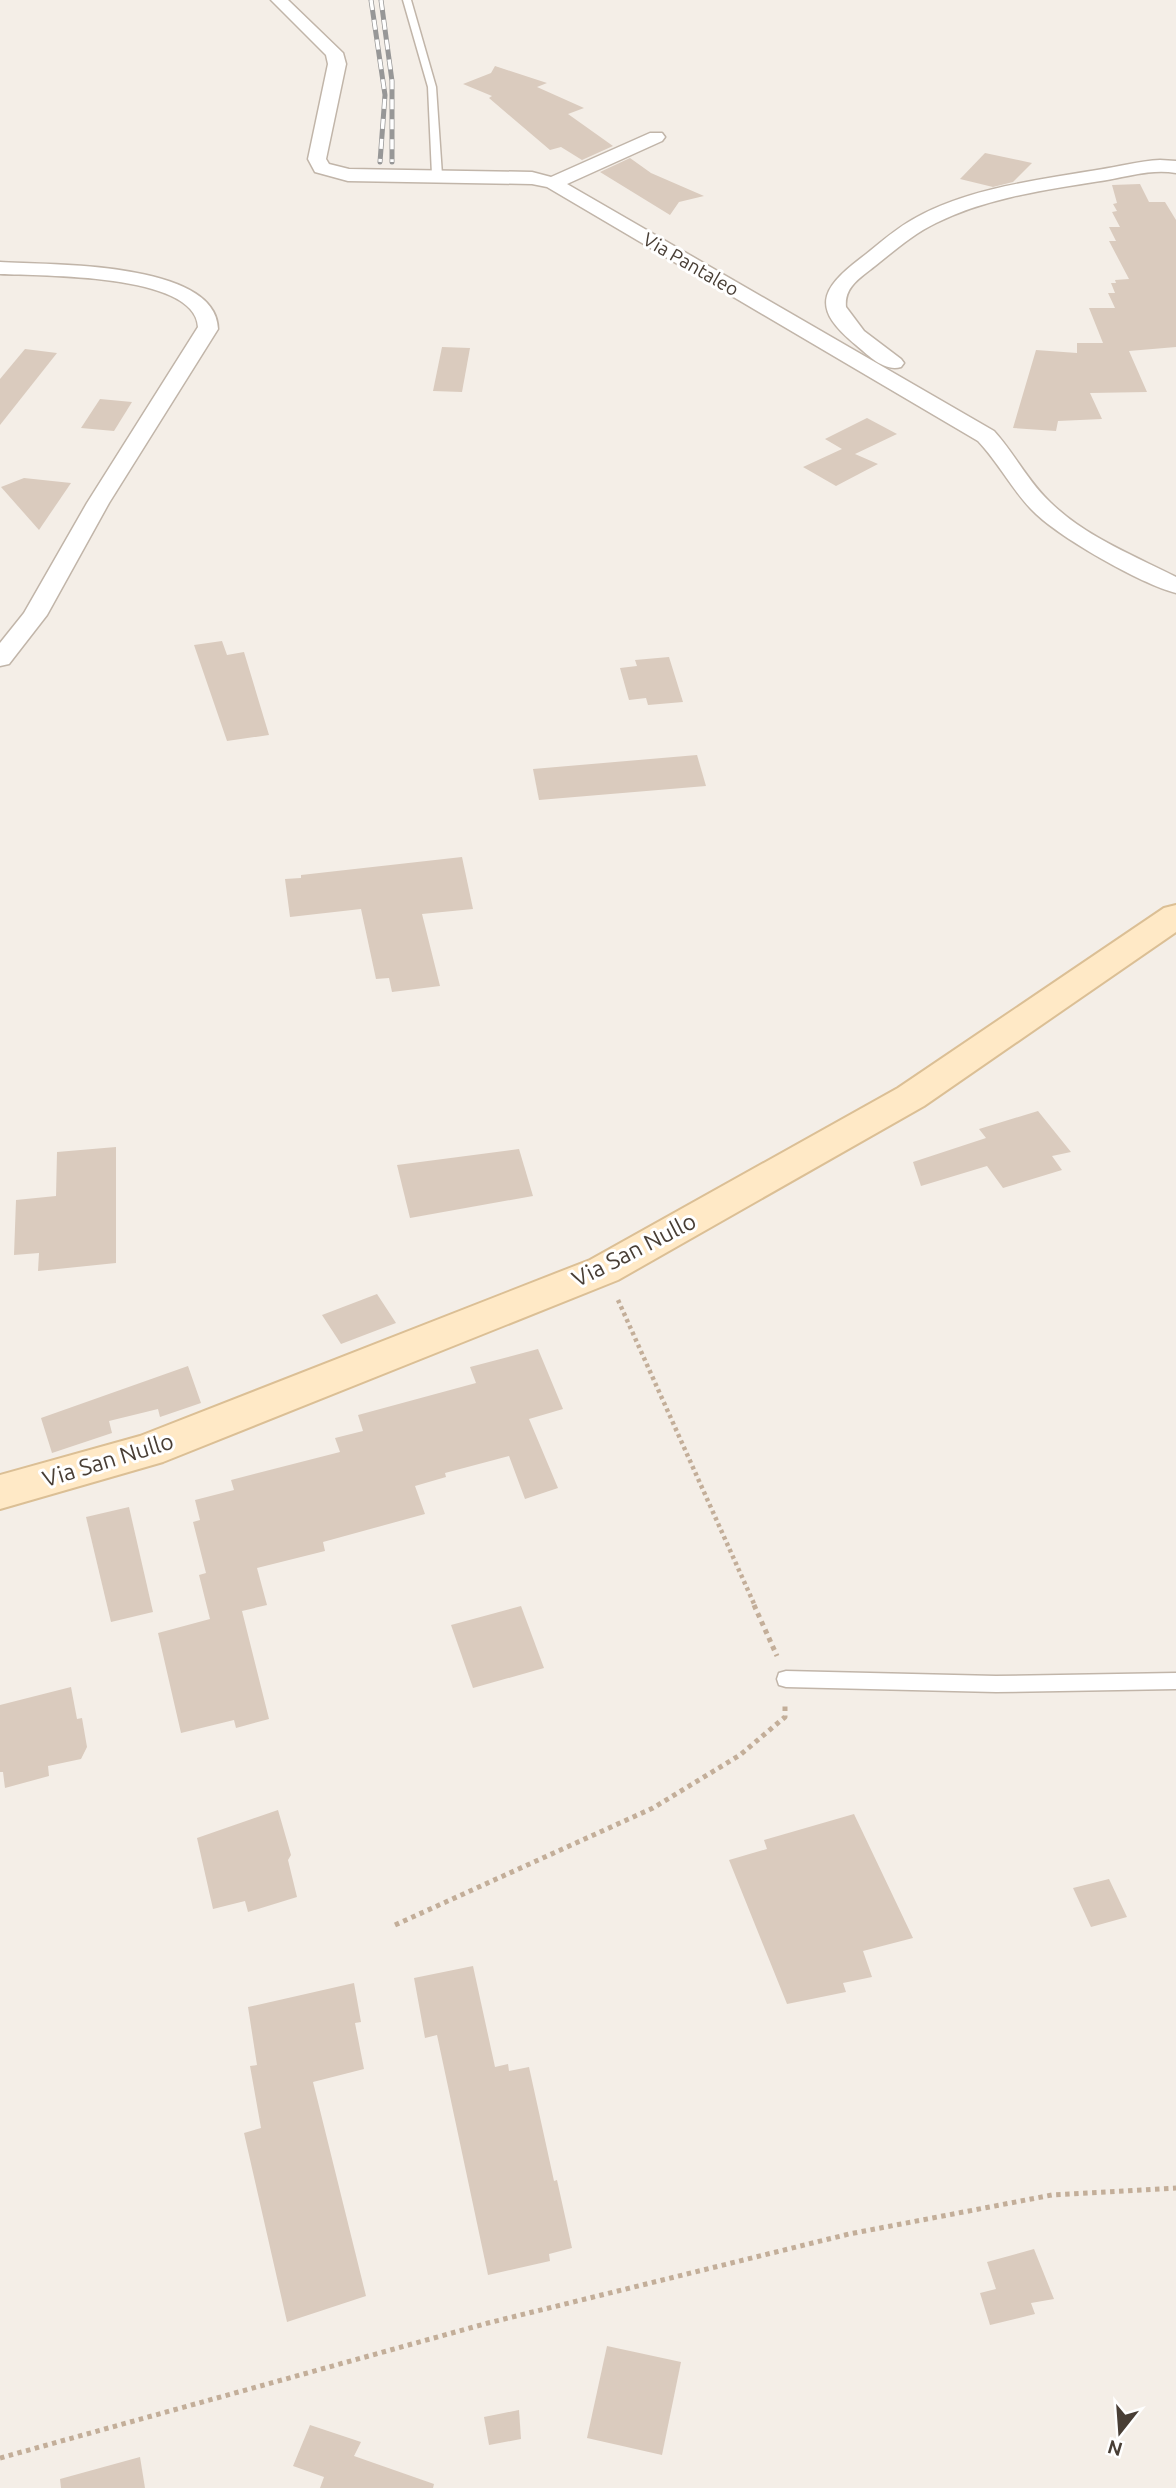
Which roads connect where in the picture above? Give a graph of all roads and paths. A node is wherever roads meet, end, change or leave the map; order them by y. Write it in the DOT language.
graph roads {
  1 [pos="279,0"];
  2 [pos="407,0"];
  3 [pos="656,136"];
  4 [pos="1176,167"];
  5 [pos="437,175"];
  6 [pos="553,183"];
  7 [pos="0,268"];
  8 [pos="915,394"];
  9 [pos="1176,586"];
  10 [pos="0,659"];
  11 [pos="1176,916"];
  12 [pos="604,1270"];
  13 [pos="0,1492"];
  14 [pos="786,1679"];
  15 [pos="1176,1681"];
  16 [pos="396,1925"];
  17 [pos="1176,2188"];
  18 [pos="0,2458"];
  1 -- 5 [label="street, Via Pantaleo"];
  2 -- 5 [label="lane"];
  3 -- 6 [label="street"];
  4 -- 8 [label="street"];
  5 -- 6 [label="street, Via Pantaleo"];
  6 -- 8 [label="street, Via Pantaleo"];
  7 -- 10 [label="street"];
  8 -- 9 [label="street, Via Pantaleo"];
  11 -- 12 [label="street, Via San Nullo"];
  12 -- 13 [label="street, Via San Nullo"];
  12 -- 14 [label="path"];
  14 -- 15 [label="lane"];
  14 -- 16 [label="path"];
  17 -- 18 [label="path"];
}
